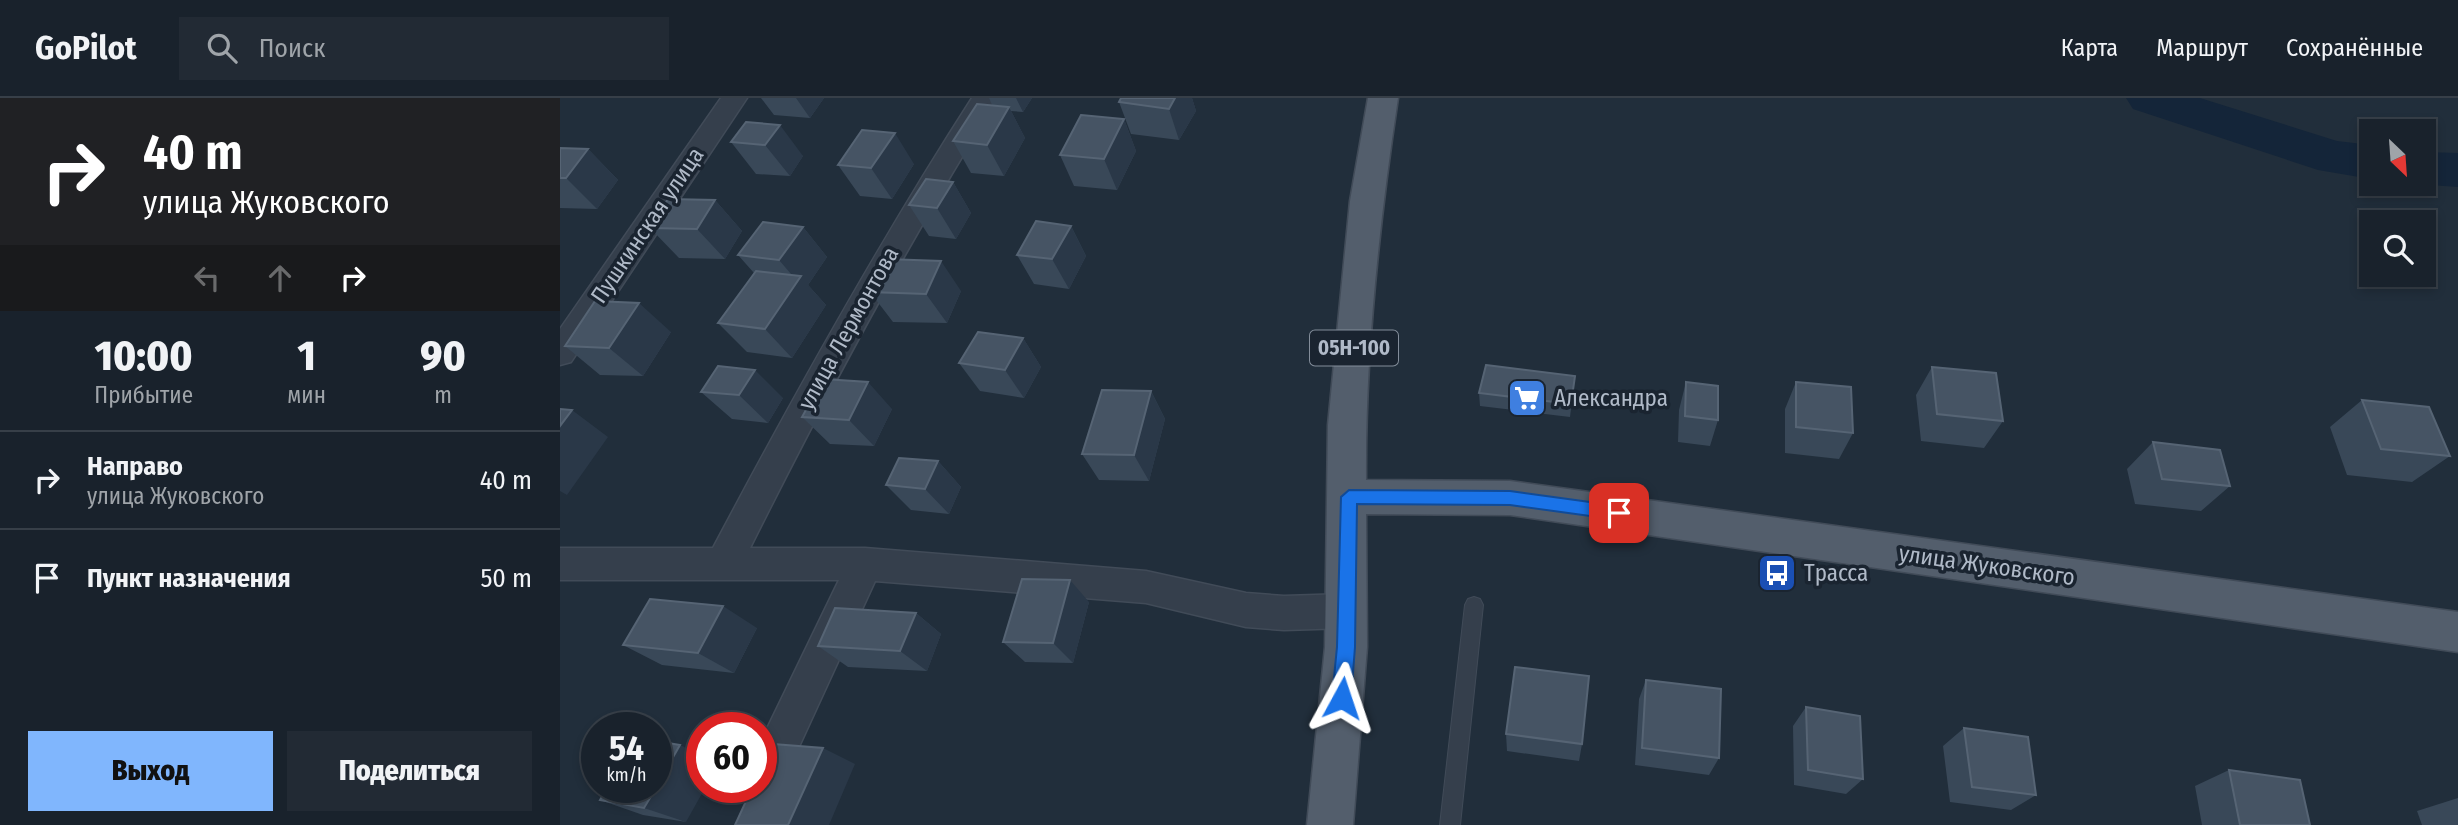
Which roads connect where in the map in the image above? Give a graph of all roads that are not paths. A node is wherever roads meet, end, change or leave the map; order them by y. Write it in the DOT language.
graph roads {
  1 [pos="734,98"];
  2 [pos="985,98"];
  3 [pos="1383,98"];
  4 [pos="560,353"];
  5 [pos="1349,497"];
  6 [pos="560,564"];
  7 [pos="864,564"];
  8 [pos="723,565"];
  9 [pos="1474,605"];
  10 [pos="1347,611"];
  11 [pos="2458,632"];
  12 [pos="777,750"];
  13 [pos="1330,825"];
  14 [pos="1450,825"];
  1 -- 4 [label="street, Пушкинская улица"];
  2 -- 8 [label="street, улица Лермонтова"];
  3 -- 5 [label="main road, 05Н-100"];
  5 -- 10 [label="main road, 05Н-100"];
  5 -- 11 [label="main road, улица Жуковского"];
  6 -- 8 [label="street"];
  7 -- 8 [label="street"];
  7 -- 10 [label="street"];
  7 -- 12 [label="street"];
  9 -- 14 [label="lane"];
  10 -- 13 [label="main road, 05Н-100"];
}
